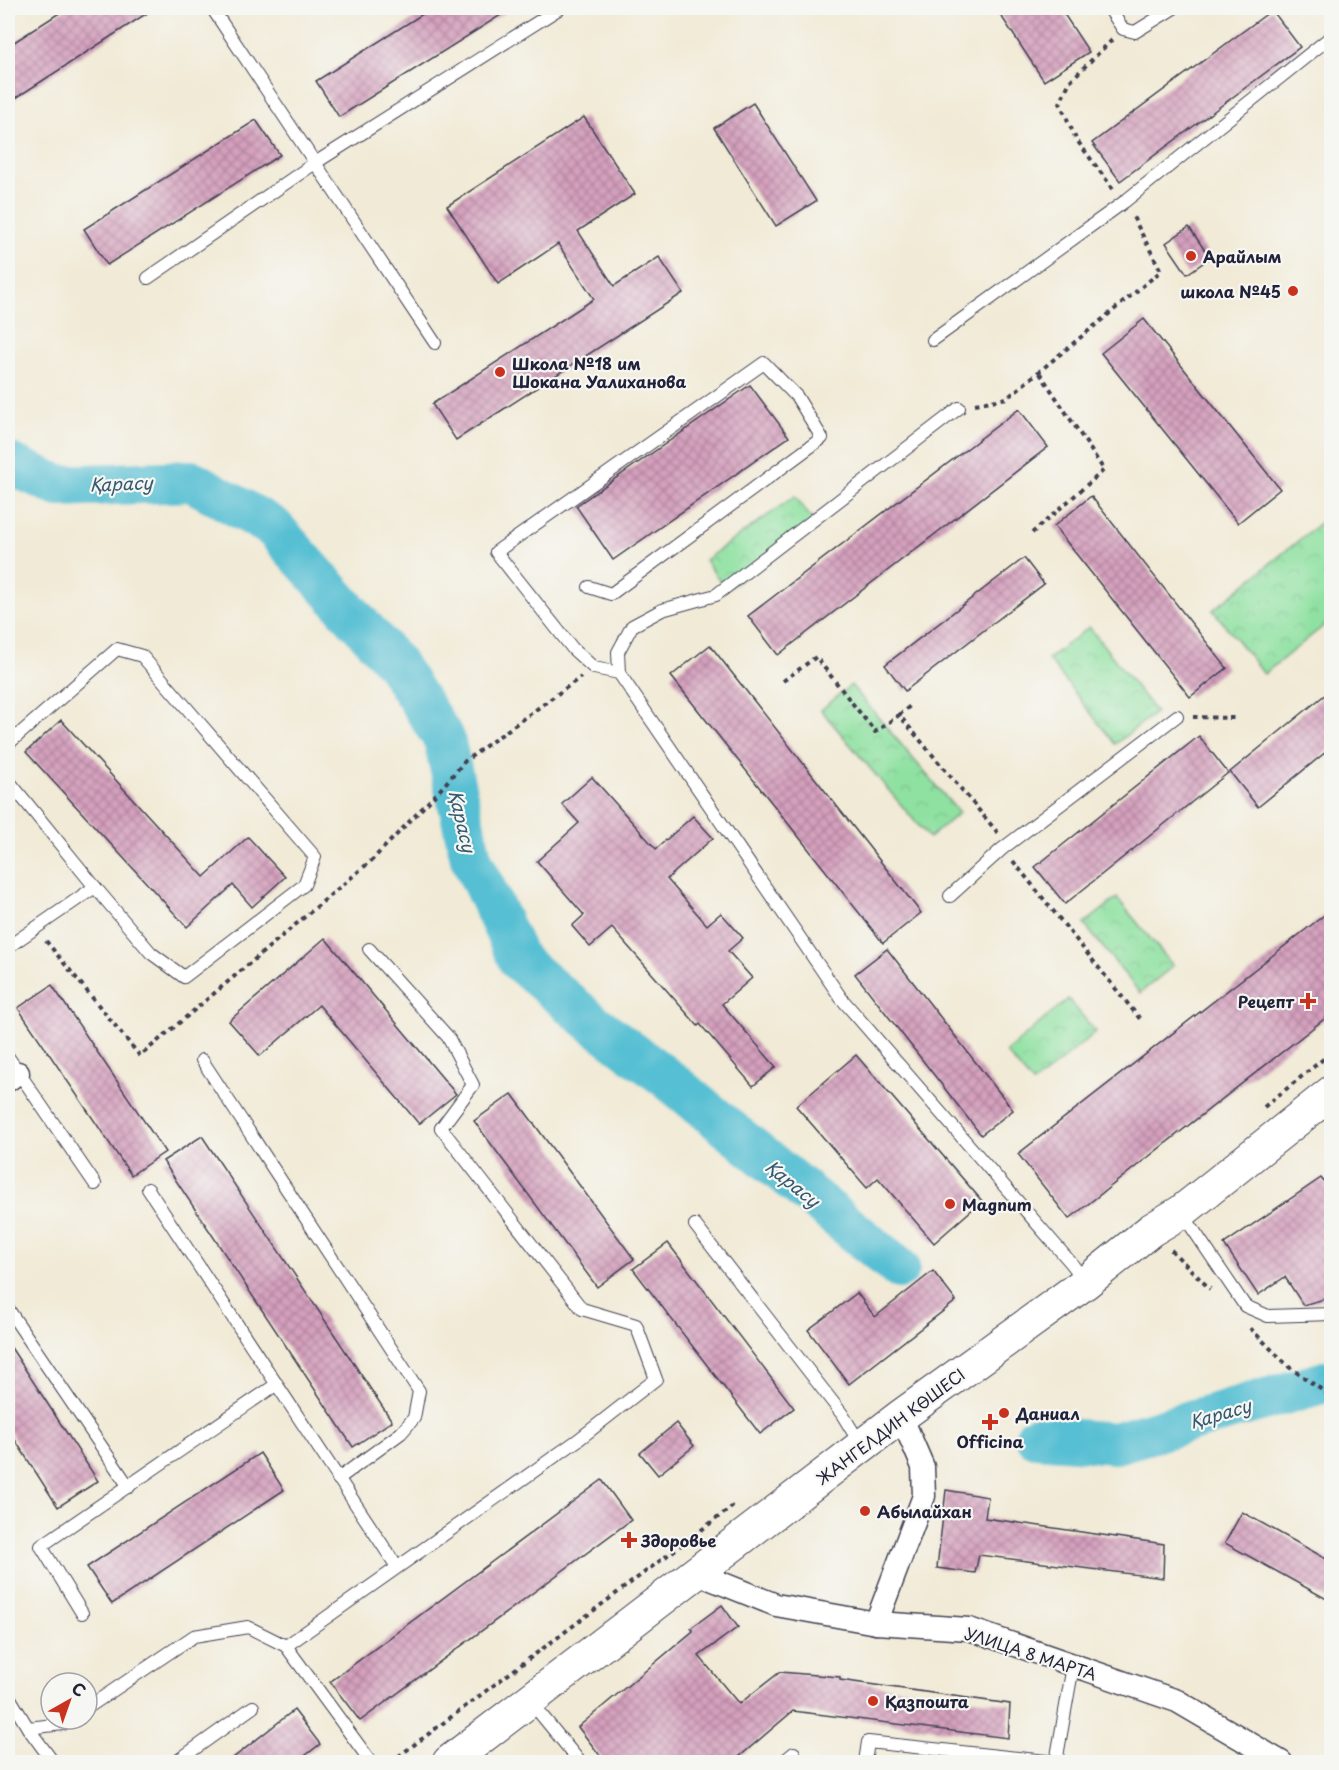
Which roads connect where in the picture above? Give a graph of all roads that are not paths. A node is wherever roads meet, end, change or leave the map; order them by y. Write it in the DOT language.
graph roads {
  1 [pos="212,8"];
  2 [pos="560,8"];
  3 [pos="1109,8"];
  4 [pos="1174,8"];
  5 [pos="1332,36"];
  6 [pos="315,163"];
  7 [pos="148,278"];
  8 [pos="933,340"];
  9 [pos="435,343"];
  10 [pos="959,408"];
  11 [pos="589,586"];
  12 [pos="620,674"];
  13 [pos="1177,716"];
  14 [pos="8,744"];
  15 [pos="8,780"];
  16 [pos="94,887"];
  17 [pos="950,896"];
  18 [pos="8,947"];
  19 [pos="369,949"];
  20 [pos="202,1060"];
  21 [pos="11,1070"];
  22 [pos="1332,1092"];
  23 [pos="95,1184"];
  24 [pos="148,1189"];
  25 [pos="1181,1212"];
  26 [pos="695,1225"];
  27 [pos="1085,1283"];
  28 [pos="8,1309"];
  29 [pos="1332,1314"];
  30 [pos="277,1384"];
  31 [pos="901,1416"];
  32 [pos="861,1446"];
  33 [pos="338,1479"];
  34 [pos="129,1487"];
  35 [pos="397,1567"];
  36 [pos="696,1573"];
  37 [pos="82,1612"];
  38 [pos="876,1623"];
  39 [pos="286,1646"];
  40 [pos="1073,1666"];
  41 [pos="8,1695"];
  42 [pos="99,1700"];
  43 [pos="529,1700"];
  44 [pos="253,1707"];
  45 [pos="39,1727"];
  46 [pos="28,1728"];
  47 [pos="794,1753"];
  48 [pos="53,1762"];
  49 [pos="176,1762"];
  50 [pos="371,1762"];
  51 [pos="449,1762"];
  52 [pos="580,1762"];
  53 [pos="783,1762"];
  54 [pos="865,1762"];
  55 [pos="1056,1762"];
  56 [pos="1281,1762"];
  1 -- 6 [label="lane"];
  2 -- 6 [label="lane"];
  3 -- 4 [label="lane"];
  5 -- 8 [label="lane"];
  6 -- 7 [label="lane"];
  6 -- 9 [label="lane"];
  10 -- 12 [label="lane"];
  11 -- 12 [label="lane"];
  12 -- 27 [label="lane"];
  13 -- 17 [label="lane"];
  14 -- 16 [label="lane"];
  15 -- 16 [label="lane"];
  16 -- 18 [label="lane"];
  19 -- 35 [label="lane"];
  20 -- 33 [label="lane"];
  21 -- 23 [label="lane"];
  22 -- 25 [label="main road, ЖАНГЕЛДИН КӨШЕСІ"];
  24 -- 30 [label="lane"];
  25 -- 27 [label="main road, ЖАНГЕЛДИН КӨШЕСІ"];
  25 -- 29 [label="lane"];
  26 -- 32 [label="lane"];
  27 -- 31 [label="main road, ЖАНГЕЛДИН КӨШЕСІ"];
  28 -- 34 [label="lane"];
  30 -- 33 [label="lane"];
  30 -- 34 [label="lane"];
  31 -- 32 [label="main road, ЖАНГЕЛДИН КӨШЕСІ"];
  31 -- 38 [label="street"];
  32 -- 36 [label="main road, ЖАНГЕЛДИН КӨШЕСІ"];
  33 -- 35 [label="lane"];
  34 -- 37 [label="lane"];
  35 -- 39 [label="lane"];
  36 -- 38 [label="street, УЛИЦА 8 МАРТА"];
  36 -- 43 [label="main road, ЖАНГЕЛДИН КӨШЕСІ"];
  38 -- 40 [label="street, УЛИЦА 8 МАРТА"];
  39 -- 42 [label="lane"];
  39 -- 50 [label="lane"];
  40 -- 55 [label="lane"];
  40 -- 56 [label="street, УЛИЦА 8 МАРТА"];
  41 -- 46 [label="lane"];
  43 -- 51 [label="main road, ЖАНГЕЛДИН КӨШЕСІ"];
  43 -- 52 [label="lane"];
  44 -- 49 [label="lane"];
  45 -- 46 [label="lane"];
  46 -- 48 [label="lane"];
  47 -- 53 [label="lane"];
  54 -- 55 [label="lane"];
}
